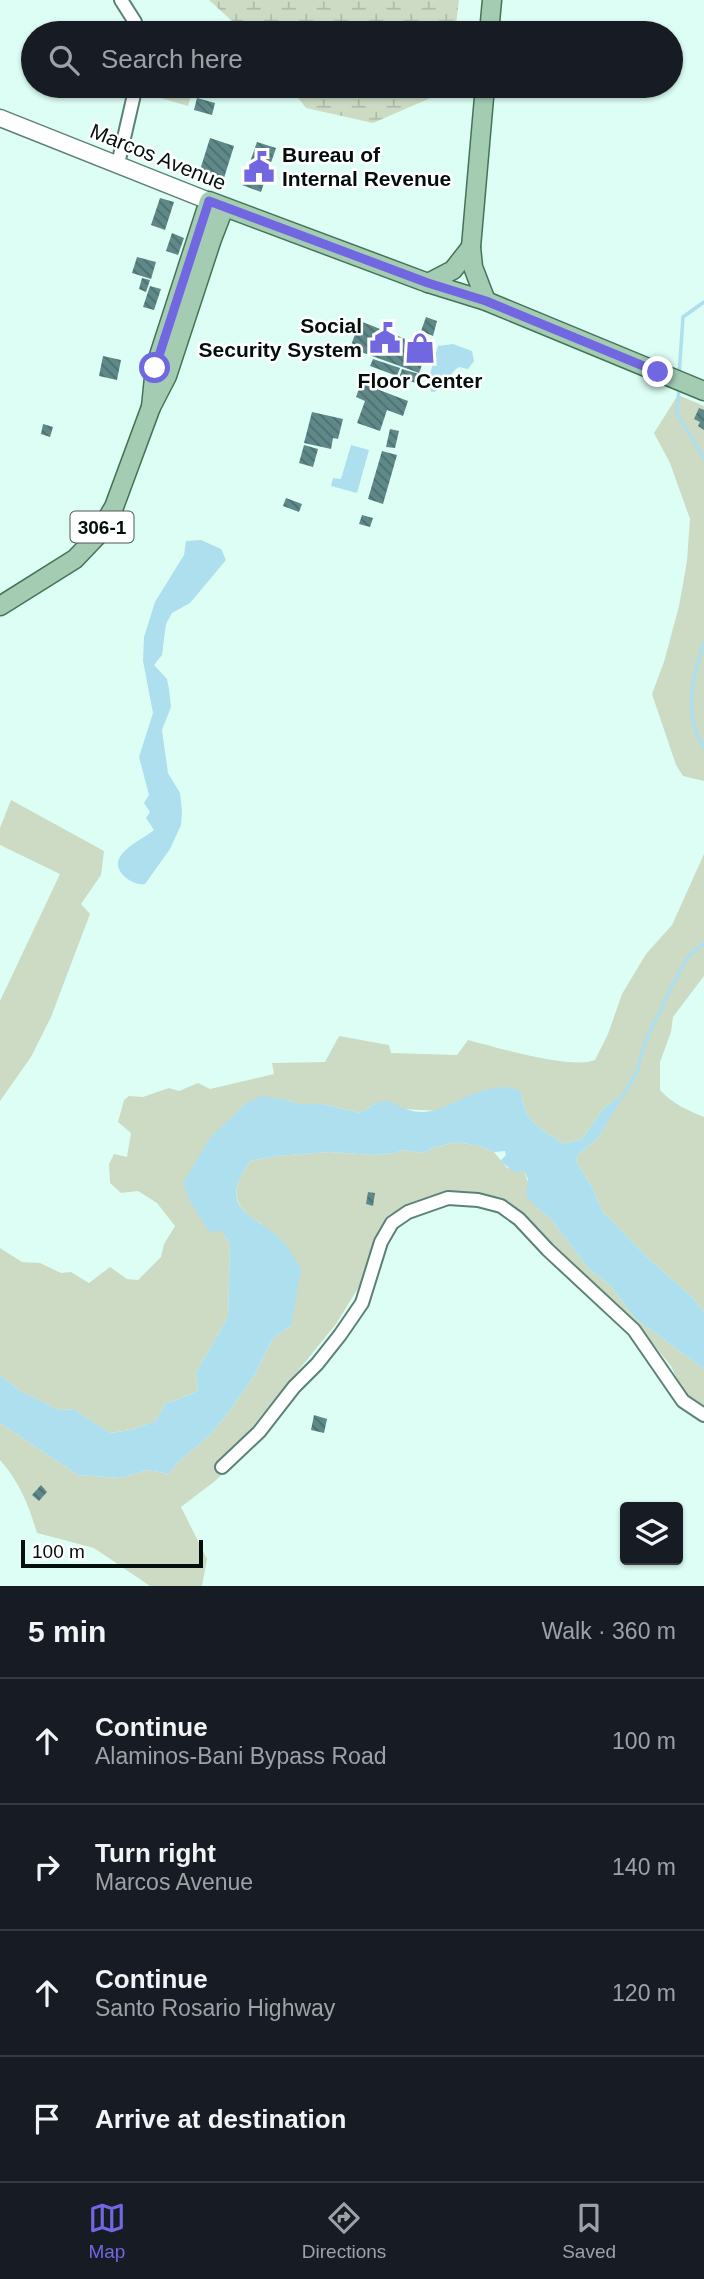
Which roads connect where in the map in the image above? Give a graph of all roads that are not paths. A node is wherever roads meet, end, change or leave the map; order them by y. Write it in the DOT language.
graph roads {
  1 [pos="121,0"];
  2 [pos="492,0"];
  3 [pos="134,21"];
  4 [pos="490,21"];
  5 [pos="133,98"];
  6 [pos="484,98"];
  7 [pos="0,118"];
  8 [pos="118,164"];
  9 [pos="217,204"];
  10 [pos="471,247"];
  11 [pos="473,267"];
  12 [pos="428,283"];
  13 [pos="457,292"];
  14 [pos="486,301"];
  15 [pos="704,391"];
  16 [pos="0,606"];
  17 [pos="704,1415"];
  18 [pos="222,1467"];
  1 -- 3 [label="street"];
  2 -- 4 [label="main road"];
  5 -- 8 [label="street"];
  6 -- 10 [label="main road"];
  7 -- 8 [label="main road, Marcos Avenue"];
  8 -- 9 [label="main road, Marcos Avenue"];
  9 -- 12 [label="main road, Marcos Avenue"];
  9 -- 16 [label="main road, 306-1"];
  10 -- 11 [label="main road"];
  10 -- 12 [label="main road"];
  10 -- 13 [label="main road"];
  11 -- 13 [label="main road"];
  11 -- 14 [label="main road"];
  12 -- 13 [label="main road, Marcos Avenue"];
  13 -- 14 [label="main road, Marcos Avenue"];
  14 -- 15 [label="main road, Marcos Avenue"];
  17 -- 18 [label="street"];
}
